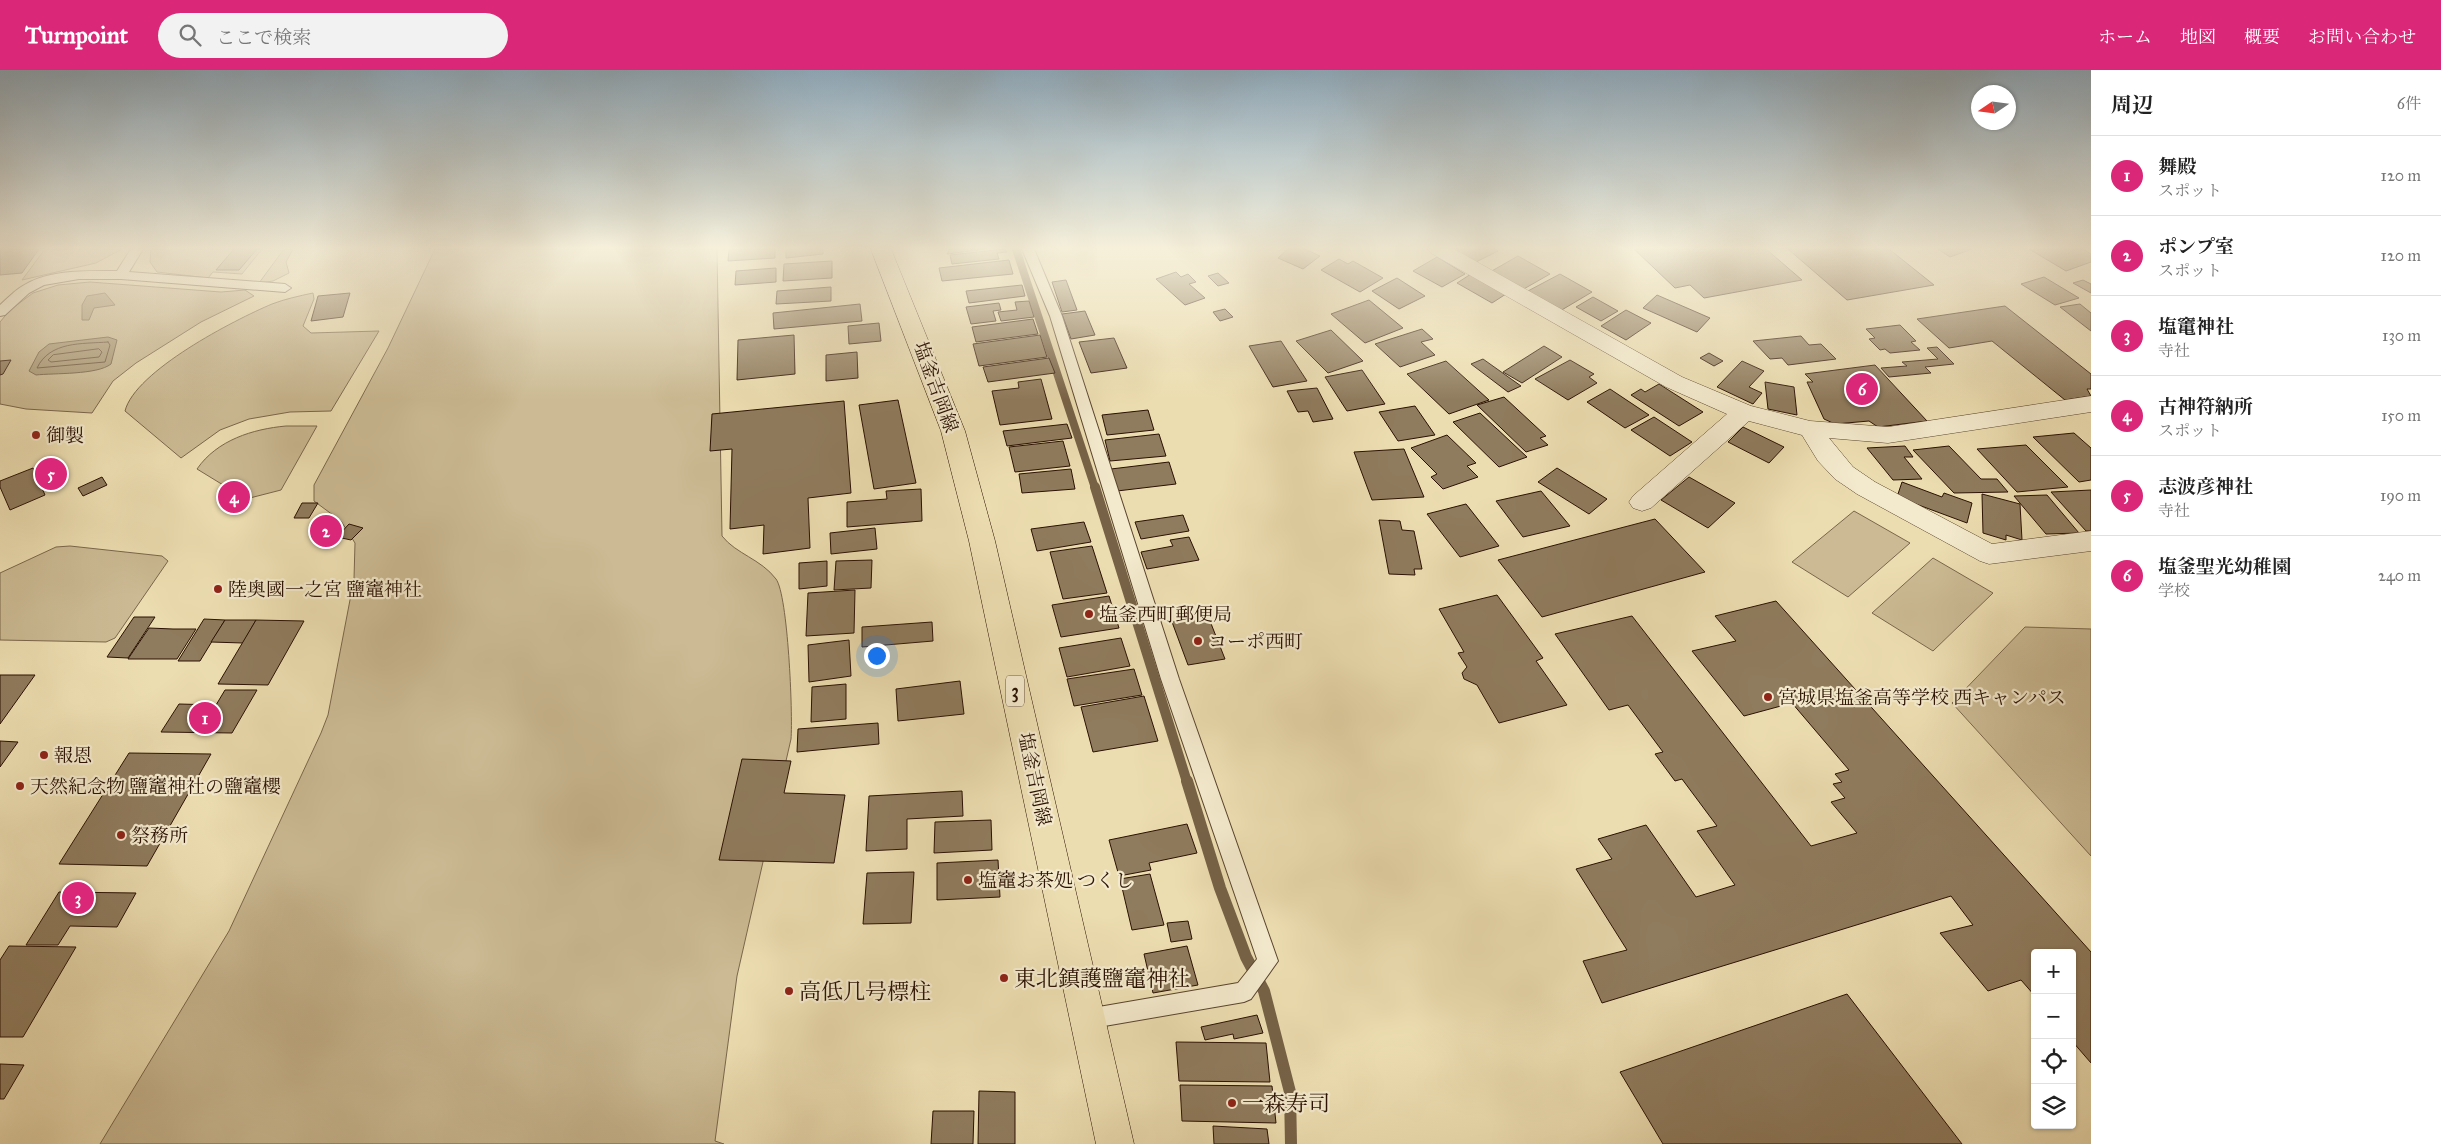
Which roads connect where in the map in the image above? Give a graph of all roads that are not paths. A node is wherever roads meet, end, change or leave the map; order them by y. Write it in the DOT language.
graph roads {
  1 [pos="15,299"];
  2 [pos="902,299"];
  3 [pos="1049,299"];
  4 [pos="1527,299"];
  5 [pos="0,312"];
  6 [pos="2091,404"];
  7 [pos="1744,412"];
  8 [pos="1810,429"];
  9 [pos="1642,502"];
  10 [pos="2091,541"];
  11 [pos="1244,992"];
  12 [pos="1087,1019"];
  13 [pos="1115,1144"];
  1 -- 5 [label="lane"];
  2 -- 12 [label="main road, 塩釜吉岡線 / 3"];
  3 -- 11 [label="lane"];
  4 -- 7 [label="street"];
  6 -- 8 [label="street"];
  7 -- 8 [label="street"];
  7 -- 9 [label="street"];
  8 -- 10 [label="street"];
  11 -- 12 [label="lane"];
  12 -- 13 [label="main road, 塩釜吉岡線 / 3"];
}
